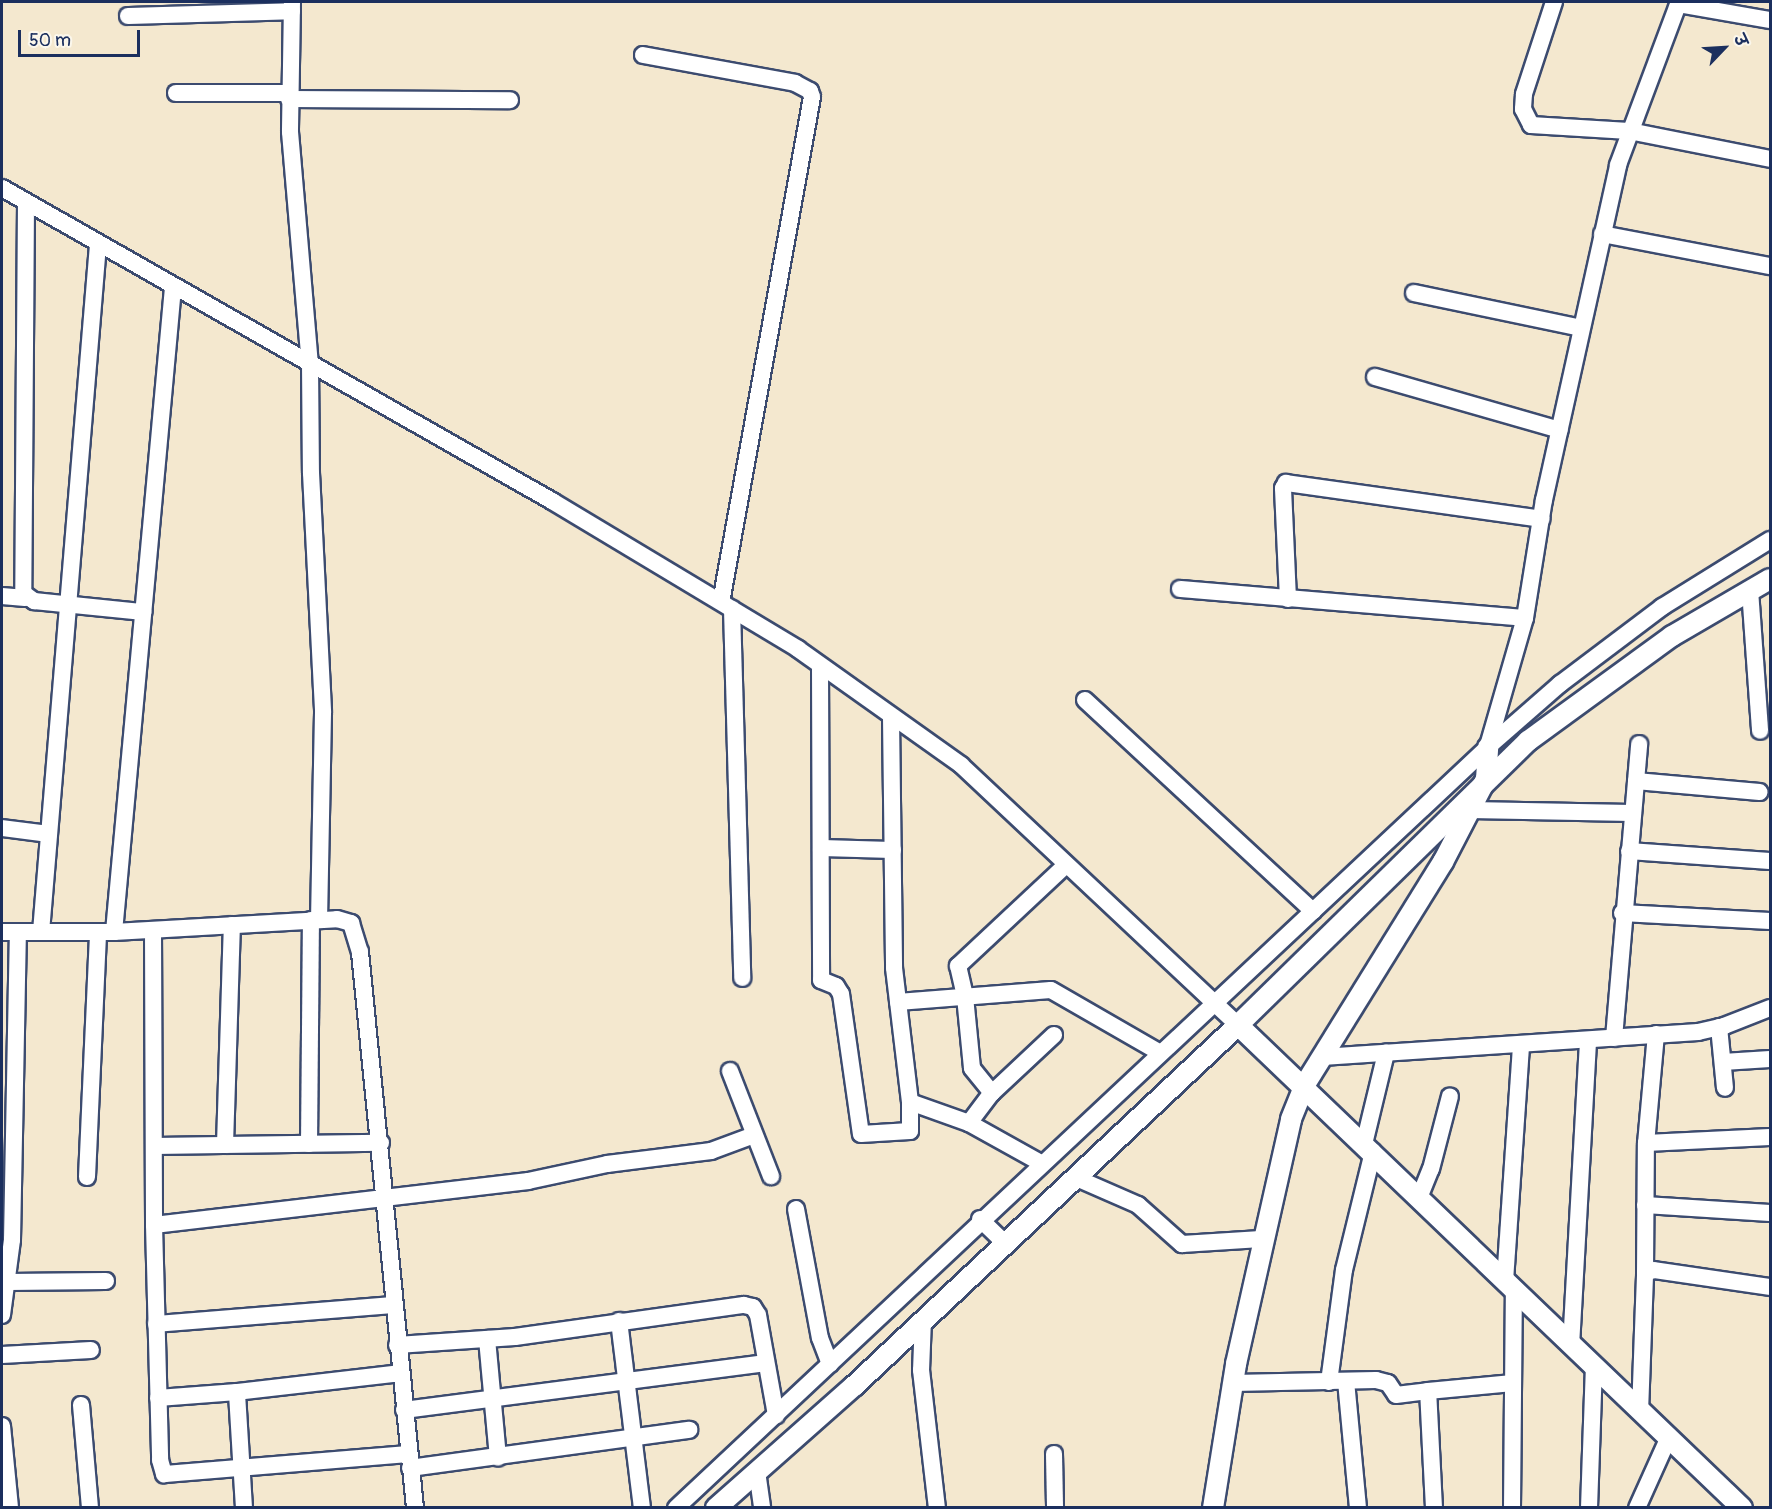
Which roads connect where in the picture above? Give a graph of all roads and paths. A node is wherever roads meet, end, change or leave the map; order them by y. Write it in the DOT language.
graph roads {
  1 [pos="1554,2"];
  2 [pos="1678,3"];
  3 [pos="292,6"];
  4 [pos="128,16"];
  5 [pos="1770,21"];
  6 [pos="643,55"];
  7 [pos="176,93"];
  8 [pos="289,96"];
  9 [pos="510,100"];
  10 [pos="1629,131"];
  11 [pos="1770,159"];
  12 [pos="3,190"];
  13 [pos="26,202"];
  14 [pos="1602,234"];
  15 [pos="98,245"];
  16 [pos="1770,266"];
  17 [pos="173,287"];
  18 [pos="1414,293"];
  19 [pos="1581,328"];
  20 [pos="310,364"];
  21 [pos="1375,377"];
  22 [pos="1560,430"];
  23 [pos="1541,519"];
  24 [pos="1770,540"];
  25 [pos="1770,579"];
  26 [pos="1180,589"];
  27 [pos="1750,590"];
  28 [pos="2,596"];
  29 [pos="25,598"];
  30 [pos="1288,598"];
  31 [pos="727,605"];
  32 [pos="68,606"];
  33 [pos="143,612"];
  34 [pos="1525,618"];
  35 [pos="820,666"];
  36 [pos="1085,700"];
  37 [pos="891,717"];
  38 [pos="1760,731"];
  39 [pos="1639,744"];
  40 [pos="1487,764"];
  41 [pos="1636,781"];
  42 [pos="1760,792"];
  43 [pos="1470,810"];
  44 [pos="1632,813"];
  45 [pos="2,828"];
  46 [pos="49,834"];
  47 [pos="821,848"];
  48 [pos="893,850"];
  49 [pos="1629,850"];
  50 [pos="1770,861"];
  51 [pos="1066,865"];
  52 [pos="1313,911"];
  53 [pos="1622,913"];
  54 [pos="315,920"];
  55 [pos="1770,921"];
  56 [pos="232,925"];
  57 [pos="153,930"];
  58 [pos="10,932"];
  59 [pos="40,932"];
  60 [pos="106,932"];
  61 [pos="742,978"];
  62 [pos="965,996"];
  63 [pos="898,1002"];
  64 [pos="1770,1008"];
  65 [pos="1226,1014"];
  66 [pos="9,1027"];
  67 [pos="1719,1027"];
  68 [pos="1656,1034"];
  69 [pos="1054,1035"];
  70 [pos="1614,1038"];
  71 [pos="1588,1041"];
  72 [pos="1521,1045"];
  73 [pos="1159,1052"];
  74 [pos="1386,1053"];
  75 [pos="1322,1057"];
  76 [pos="1770,1059"];
  77 [pos="1723,1062"];
  78 [pos="730,1071"];
  79 [pos="1304,1086"];
  80 [pos="1725,1088"];
  81 [pos="992,1094"];
  82 [pos="1450,1096"];
  83 [pos="910,1102"];
  84 [pos="969,1123"];
  85 [pos="754,1135"];
  86 [pos="1770,1137"];
  87 [pos="381,1143"];
  88 [pos="1646,1143"];
  89 [pos="309,1144"];
  90 [pos="225,1145"];
  91 [pos="154,1146"];
  92 [pos="1368,1148"];
  93 [pos="1041,1162"];
  94 [pos="771,1176"];
  95 [pos="87,1177"];
  96 [pos="1074,1177"];
  97 [pos="1419,1198"];
  98 [pos="385,1199"];
  99 [pos="1645,1205"];
  100 [pos="796,1209"];
  101 [pos="1770,1213"];
  102 [pos="154,1225"];
  103 [pos="991,1230"];
  104 [pos="1261,1239"];
  105 [pos="1645,1273"];
  106 [pos="106,1281"];
  107 [pos="8,1282"];
  108 [pos="1510,1286"];
  109 [pos="1770,1287"];
  110 [pos="394,1305"];
  111 [pos="2,1315"];
  112 [pos="923,1319"];
  113 [pos="619,1321"];
  114 [pos="156,1324"];
  115 [pos="487,1339"];
  116 [pos="398,1346"];
  117 [pos="1571,1346"];
  118 [pos="91,1350"];
  119 [pos="2,1355"];
  120 [pos="766,1363"];
  121 [pos="830,1364"];
  122 [pos="1594,1368"];
  123 [pos="400,1373"];
  124 [pos="627,1380"];
  125 [pos="1338,1381"];
  126 [pos="1233,1383"];
  127 [pos="1513,1383"];
  128 [pos="1428,1391"];
  129 [pos="237,1392"];
  130 [pos="491,1397"];
  131 [pos="158,1398"];
  132 [pos="81,1405"];
  133 [pos="404,1410"];
  134 [pos="1640,1412"];
  135 [pos="776,1415"];
  136 [pos="2,1426"];
  137 [pos="689,1430"];
  138 [pos="634,1438"];
  139 [pos="1668,1439"];
  140 [pos="1054,1454"];
  141 [pos="498,1457"];
  142 [pos="409,1461"];
  143 [pos="242,1469"];
  144 [pos="757,1471"];
  145 [pos="10,1508"];
  146 [pos="90,1508"];
  147 [pos="244,1508"];
  148 [pos="415,1508"];
  149 [pos="642,1508"];
  150 [pos="676,1508"];
  151 [pos="716,1508"];
  152 [pos="762,1508"];
  153 [pos="937,1508"];
  154 [pos="1055,1508"];
  155 [pos="1213,1508"];
  156 [pos="1358,1508"];
  157 [pos="1434,1508"];
  158 [pos="1512,1508"];
  159 [pos="1589,1508"];
  160 [pos="1637,1508"];
  161 [pos="1742,1508"];
  1 -- 10 [label="street"];
  2 -- 5 [label="street"];
  2 -- 10 [label="street"];
  3 -- 4 [label="street"];
  3 -- 8 [label="street"];
  6 -- 31 [label="street"];
  7 -- 8 [label="street"];
  8 -- 9 [label="street"];
  8 -- 20 [label="street"];
  10 -- 11 [label="street"];
  10 -- 14 [label="street"];
  12 -- 13 [label="street"];
  13 -- 15 [label="street"];
  13 -- 29 [label="street"];
  14 -- 16 [label="street"];
  14 -- 19 [label="street"];
  15 -- 17 [label="street"];
  15 -- 32 [label="street"];
  17 -- 20 [label="street"];
  17 -- 33 [label="street"];
  18 -- 19 [label="street"];
  19 -- 22 [label="street"];
  20 -- 31 [label="street"];
  20 -- 54 [label="street"];
  21 -- 22 [label="street"];
  22 -- 23 [label="street"];
  23 -- 30 [label="street"];
  23 -- 34 [label="street"];
  24 -- 40 [label="street"];
  25 -- 27 [label="street"];
  26 -- 30 [label="street"];
  27 -- 38 [label="street"];
  27 -- 40 [label="street"];
  28 -- 29 [label="street"];
  29 -- 32 [label="street"];
  30 -- 34 [label="street"];
  31 -- 35 [label="street"];
  31 -- 61 [label="street"];
  32 -- 33 [label="street"];
  32 -- 46 [label="street"];
  33 -- 60 [label="street"];
  34 -- 40 [label="street"];
  35 -- 37 [label="street"];
  35 -- 47 [label="street"];
  36 -- 52 [label="street"];
  37 -- 48 [label="street"];
  37 -- 51 [label="street"];
  39 -- 41 [label="street"];
  40 -- 43 [label="street"];
  40 -- 52 [label="street"];
  40 -- 65 [label="street"];
  41 -- 42 [label="street"];
  41 -- 44 [label="street"];
  43 -- 44 [label="street"];
  43 -- 75 [label="street"];
  44 -- 49 [label="street"];
  45 -- 46 [label="street"];
  46 -- 59 [label="street"];
  47 -- 48 [label="street"];
  47 -- 83 [label="street"];
  48 -- 63 [label="street"];
  49 -- 50 [label="street"];
  49 -- 53 [label="street"];
  51 -- 62 [label="street"];
  51 -- 65 [label="street"];
  52 -- 65 [label="street"];
  53 -- 55 [label="street"];
  53 -- 70 [label="street"];
  54 -- 56 [label="street"];
  54 -- 87 [label="street"];
  54 -- 89 [label="street"];
  56 -- 57 [label="street"];
  56 -- 90 [label="street"];
  57 -- 60 [label="street"];
  57 -- 91 [label="street"];
  58 -- 59 [label="street"];
  58 -- 66 [label="street"];
  59 -- 60 [label="street"];
  60 -- 95 [label="street"];
  62 -- 63 [label="street"];
  62 -- 73 [label="street"];
  62 -- 81 [label="street"];
  63 -- 83 [label="street"];
  64 -- 67 [label="street"];
  65 -- 73 [label="street"];
  65 -- 79 [label="street"];
  65 -- 96 [label="street"];
  66 -- 107 [label="street"];
  67 -- 68 [label="street"];
  67 -- 77 [label="street"];
  68 -- 70 [label="street"];
  68 -- 88 [label="street"];
  69 -- 81 [label="street"];
  70 -- 71 [label="street"];
  71 -- 72 [label="street"];
  71 -- 117 [label="street"];
  72 -- 74 [label="street"];
  72 -- 108 [label="street"];
  73 -- 93 [label="street"];
  74 -- 75 [label="street"];
  74 -- 92 [label="street"];
  75 -- 79 [label="street"];
  76 -- 77 [label="street"];
  77 -- 80 [label="street"];
  78 -- 85 [label="street"];
  79 -- 92 [label="street"];
  79 -- 104 [label="street"];
  81 -- 84 [label="street"];
  82 -- 97 [label="street"];
  83 -- 84 [label="street"];
  84 -- 93 [label="street"];
  85 -- 94 [label="street"];
  85 -- 98 [label="street"];
  86 -- 88 [label="street"];
  87 -- 89 [label="street"];
  87 -- 98 [label="street"];
  88 -- 99 [label="street"];
  89 -- 90 [label="street"];
  90 -- 91 [label="street"];
  91 -- 102 [label="street"];
  92 -- 97 [label="street"];
  92 -- 125 [label="street"];
  93 -- 103 [label="street"];
  96 -- 103 [label="street"];
  96 -- 104 [label="street"];
  97 -- 108 [label="street"];
  98 -- 102 [label="street"];
  98 -- 110 [label="street"];
  99 -- 101 [label="street"];
  99 -- 105 [label="street"];
  100 -- 121 [label="street"];
  102 -- 114 [label="street"];
  103 -- 112 [label="street"];
  103 -- 121 [label="street"];
  104 -- 126 [label="street"];
  105 -- 109 [label="street"];
  105 -- 134 [label="street"];
  106 -- 107 [label="street"];
  107 -- 111 [label="street"];
  108 -- 117 [label="street"];
  108 -- 127 [label="street"];
  110 -- 114 [label="street"];
  110 -- 116 [label="street"];
  112 -- 144 [label="street"];
  112 -- 153 [label="street"];
  113 -- 115 [label="street"];
  113 -- 120 [label="street"];
  113 -- 124 [label="street"];
  114 -- 131 [label="street"];
  115 -- 116 [label="street"];
  115 -- 130 [label="street"];
  116 -- 123 [label="street"];
  117 -- 122 [label="street"];
  118 -- 119 [label="street"];
  120 -- 124 [label="street"];
  120 -- 135 [label="street"];
  121 -- 135 [label="street"];
  122 -- 134 [label="street"];
  122 -- 159 [label="street"];
  123 -- 129 [label="street"];
  123 -- 133 [label="street"];
  124 -- 130 [label="street"];
  124 -- 138 [label="street"];
  125 -- 126 [label="street"];
  125 -- 128 [label="street"];
  125 -- 156 [label="street"];
  126 -- 155 [label="street"];
  127 -- 128 [label="street"];
  127 -- 158 [label="street"];
  128 -- 157 [label="street"];
  129 -- 131 [label="street"];
  129 -- 143 [label="street"];
  130 -- 133 [label="street"];
  130 -- 141 [label="street"];
  131 -- 143 [label="street"];
  132 -- 146 [label="street"];
  133 -- 142 [label="street"];
  134 -- 139 [label="street"];
  135 -- 150 [label="street"];
  136 -- 145 [label="street"];
  137 -- 138 [label="street"];
  138 -- 141 [label="street"];
  138 -- 149 [label="street"];
  139 -- 160 [label="street"];
  139 -- 161 [label="street"];
  140 -- 154 [label="street"];
  141 -- 142 [label="street"];
  142 -- 143 [label="street"];
  142 -- 148 [label="street"];
  143 -- 147 [label="street"];
  144 -- 151 [label="street"];
  144 -- 152 [label="street"];
}
